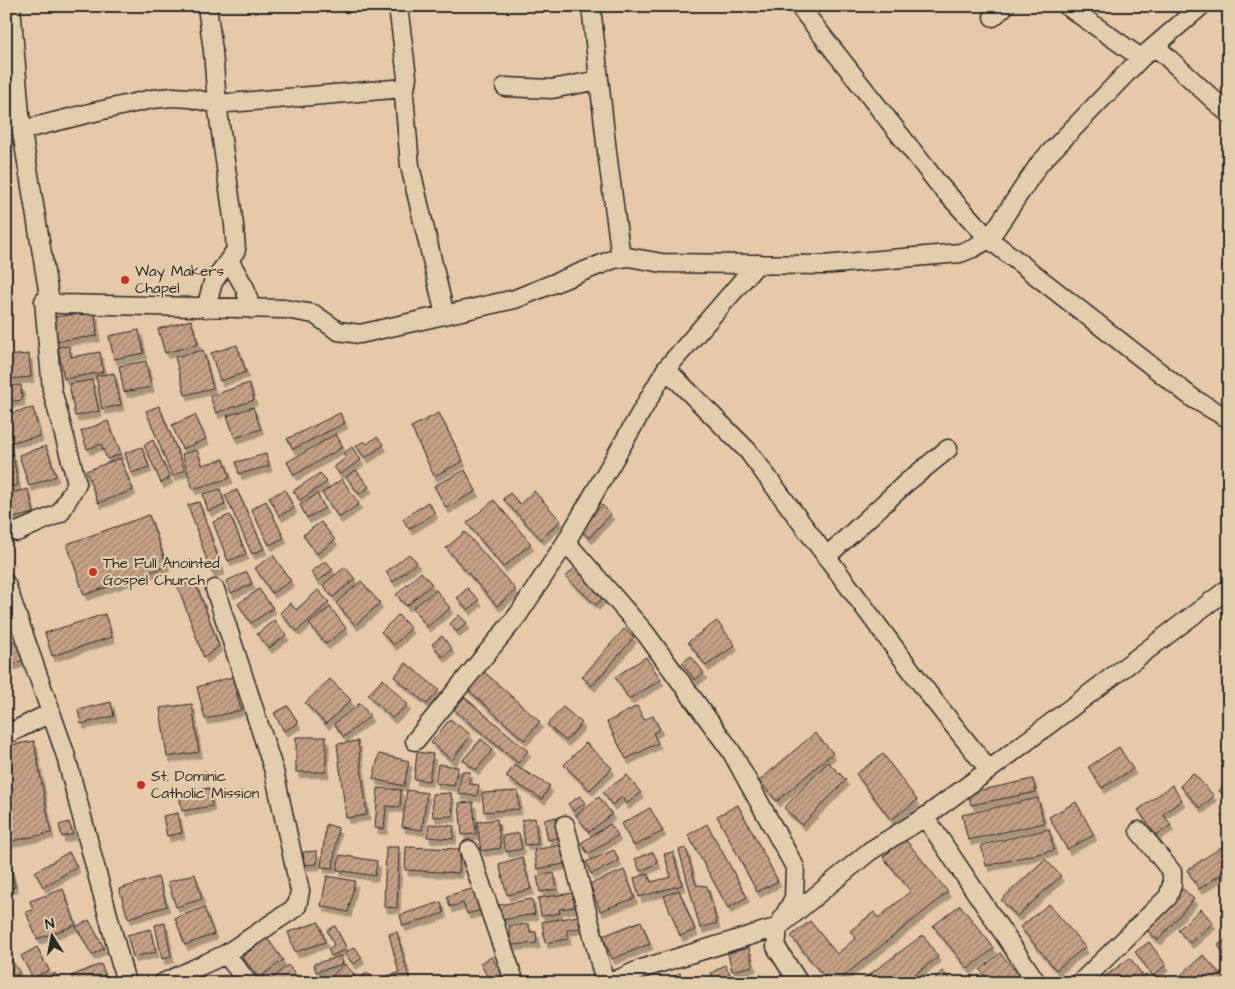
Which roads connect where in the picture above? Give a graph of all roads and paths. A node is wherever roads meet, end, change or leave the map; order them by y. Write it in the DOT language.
graph roads {
  1 [pos="207,6"];
  2 [pos="398,6"];
  3 [pos="591,6"];
  4 [pos="798,6"];
  5 [pos="1067,6"];
  6 [pos="1201,6"];
  7 [pos="10,15"];
  8 [pos="1155,46"];
  9 [pos="1141,58"];
  10 [pos="599,80"];
  11 [pos="505,87"];
  12 [pos="405,88"];
  13 [pos="217,104"];
  14 [pos="1229,114"];
  15 [pos="22,130"];
  16 [pos="989,239"];
  17 [pos="621,258"];
  18 [pos="229,260"];
  19 [pos="758,264"];
  20 [pos="49,296"];
  21 [pos="206,308"];
  22 [pos="251,309"];
  23 [pos="445,315"];
  24 [pos="666,369"];
  25 [pos="1229,419"];
  26 [pos="948,449"];
  27 [pos="6,530"];
  28 [pos="566,542"];
  29 [pos="826,557"];
  30 [pos="6,584"];
  31 [pos="1229,588"];
  32 [pos="215,589"];
  33 [pos="50,713"];
  34 [pos="6,735"];
  35 [pos="415,741"];
  36 [pos="990,770"];
  37 [pos="925,817"];
  38 [pos="565,825"];
  39 [pos="1139,831"];
  40 [pos="469,850"];
  41 [pos="778,927"];
  42 [pos="226,954"];
  43 [pos="126,983"];
  44 [pos="163,983"];
  45 [pos="248,983"];
  46 [pos="515,983"];
  47 [pos="605,983"];
  48 [pos="610,983"];
  49 [pos="800,983"];
  50 [pos="1037,983"];
  51 [pos="1080,983"];
  1 -- 13 [label="street"];
  2 -- 12 [label="street"];
  3 -- 10 [label="street"];
  4 -- 16 [label="street"];
  5 -- 9 [label="street"];
  6 -- 8 [label="street"];
  7 -- 15 [label="street"];
  8 -- 9 [label="street"];
  8 -- 14 [label="street"];
  9 -- 16 [label="street"];
  10 -- 11 [label="street"];
  10 -- 17 [label="street"];
  12 -- 13 [label="street"];
  12 -- 23 [label="street"];
  13 -- 15 [label="street"];
  13 -- 18 [label="street"];
  15 -- 20 [label="street"];
  16 -- 19 [label="street"];
  16 -- 25 [label="street"];
  17 -- 19 [label="street"];
  17 -- 23 [label="street"];
  18 -- 21 [label="street"];
  18 -- 22 [label="street"];
  19 -- 24 [label="street"];
  20 -- 21 [label="street"];
  20 -- 27 [label="street"];
  21 -- 22 [label="street"];
  22 -- 23 [label="street"];
  24 -- 28 [label="street"];
  24 -- 29 [label="street"];
  26 -- 29 [label="street"];
  28 -- 35 [label="street"];
  28 -- 41 [label="street"];
  29 -- 36 [label="street"];
  30 -- 33 [label="street"];
  31 -- 36 [label="street"];
  32 -- 42 [label="street"];
  33 -- 34 [label="street"];
  33 -- 43 [label="street"];
  36 -- 37 [label="street"];
  37 -- 41 [label="street"];
  37 -- 50 [label="street"];
  38 -- 47 [label="street"];
  39 -- 51 [label="street"];
  40 -- 46 [label="street"];
  41 -- 48 [label="street"];
  41 -- 49 [label="street"];
  42 -- 44 [label="street"];
  42 -- 45 [label="street"];
}
